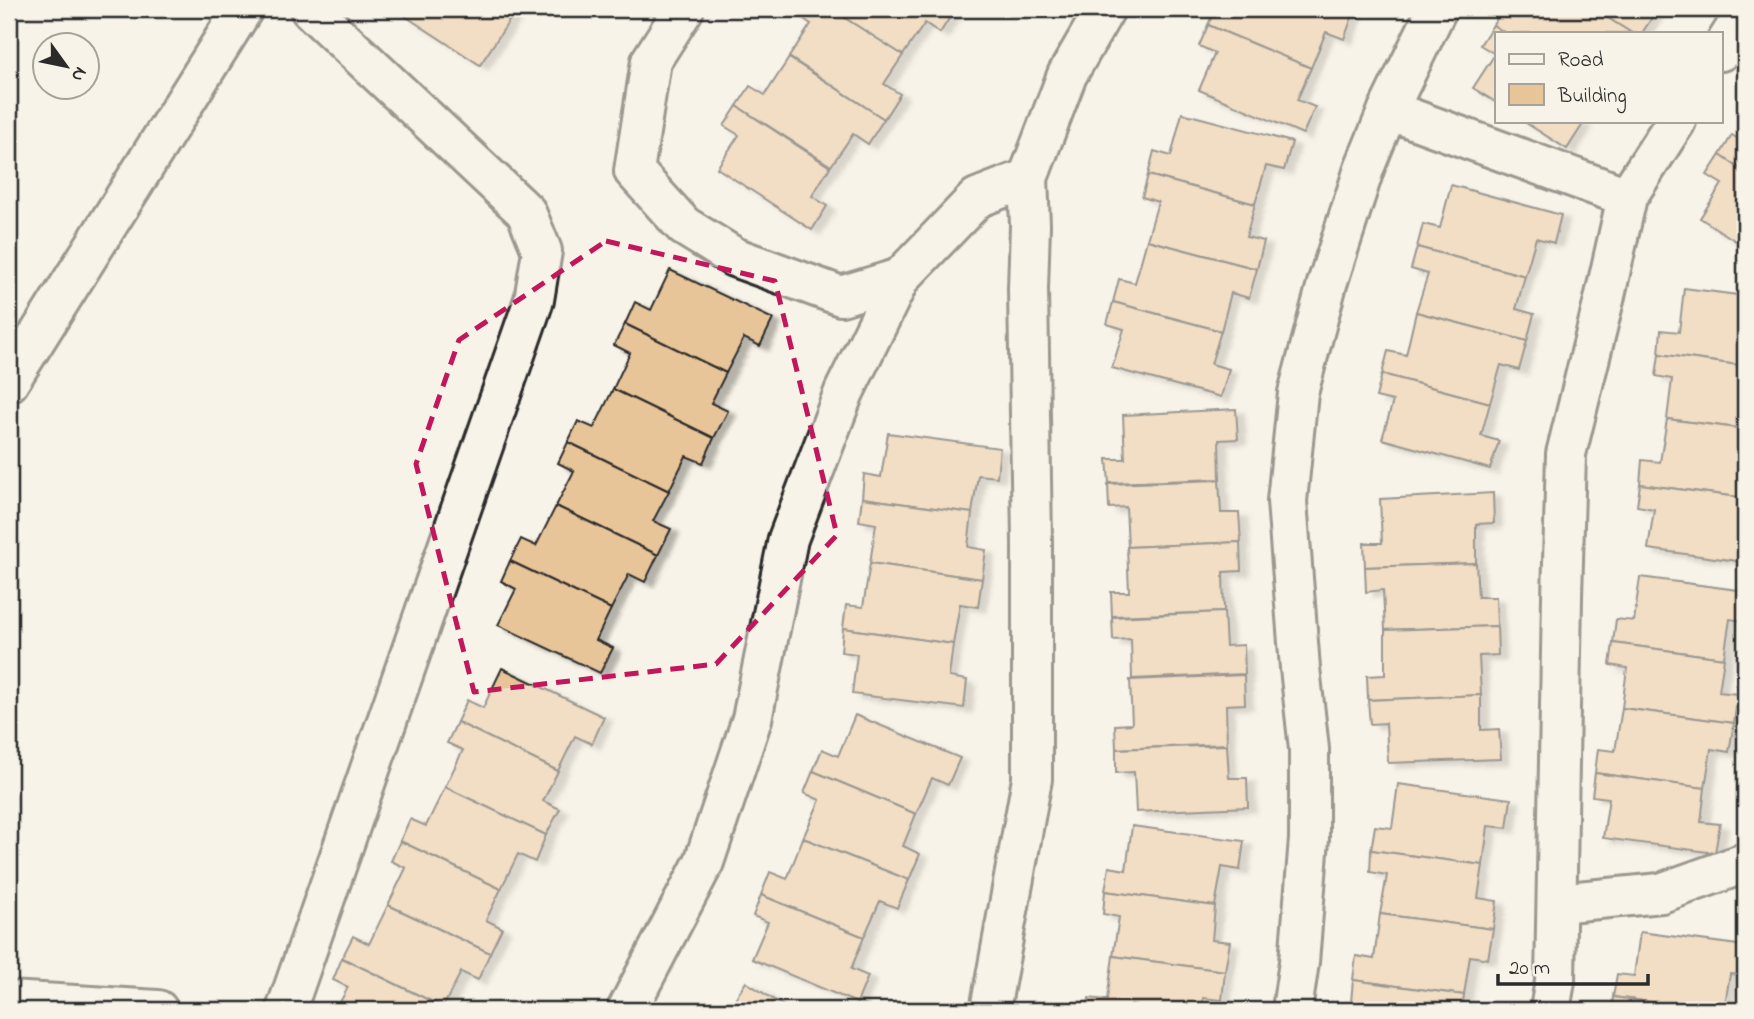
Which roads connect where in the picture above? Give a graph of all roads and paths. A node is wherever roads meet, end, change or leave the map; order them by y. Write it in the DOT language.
graph roads {
  1 [pos="243,9"];
  2 [pos="310,9"];
  3 [pos="684,9"];
  4 [pos="1105,9"];
  5 [pos="1437,9"];
  6 [pos="1745,13"];
  7 [pos="1722,49"];
  8 [pos="1388,110"];
  9 [pos="1675,122"];
  10 [pos="1028,178"];
  11 [pos="1627,197"];
  12 [pos="900,278"];
  13 [pos="9,382"];
  14 [pos="1745,863"];
  15 [pos="1556,902"];
  16 [pos="17,1005"];
  17 [pos="158,1010"];
  18 [pos="286,1010"];
  19 [pos="627,1010"];
  20 [pos="990,1010"];
  21 [pos="1292,1010"];
  22 [pos="1550,1010"];
  1 -- 13 [label="street"];
  2 -- 18 [label="street"];
  3 -- 12 [label="street"];
  4 -- 10 [label="street"];
  5 -- 8 [label="street"];
  6 -- 7 [label="street"];
  8 -- 11 [label="street"];
  8 -- 21 [label="street"];
  9 -- 11 [label="street"];
  10 -- 12 [label="street"];
  10 -- 20 [label="street"];
  11 -- 15 [label="street"];
  12 -- 19 [label="street"];
  14 -- 15 [label="street"];
  15 -- 22 [label="street"];
  16 -- 17 [label="street"];
}
